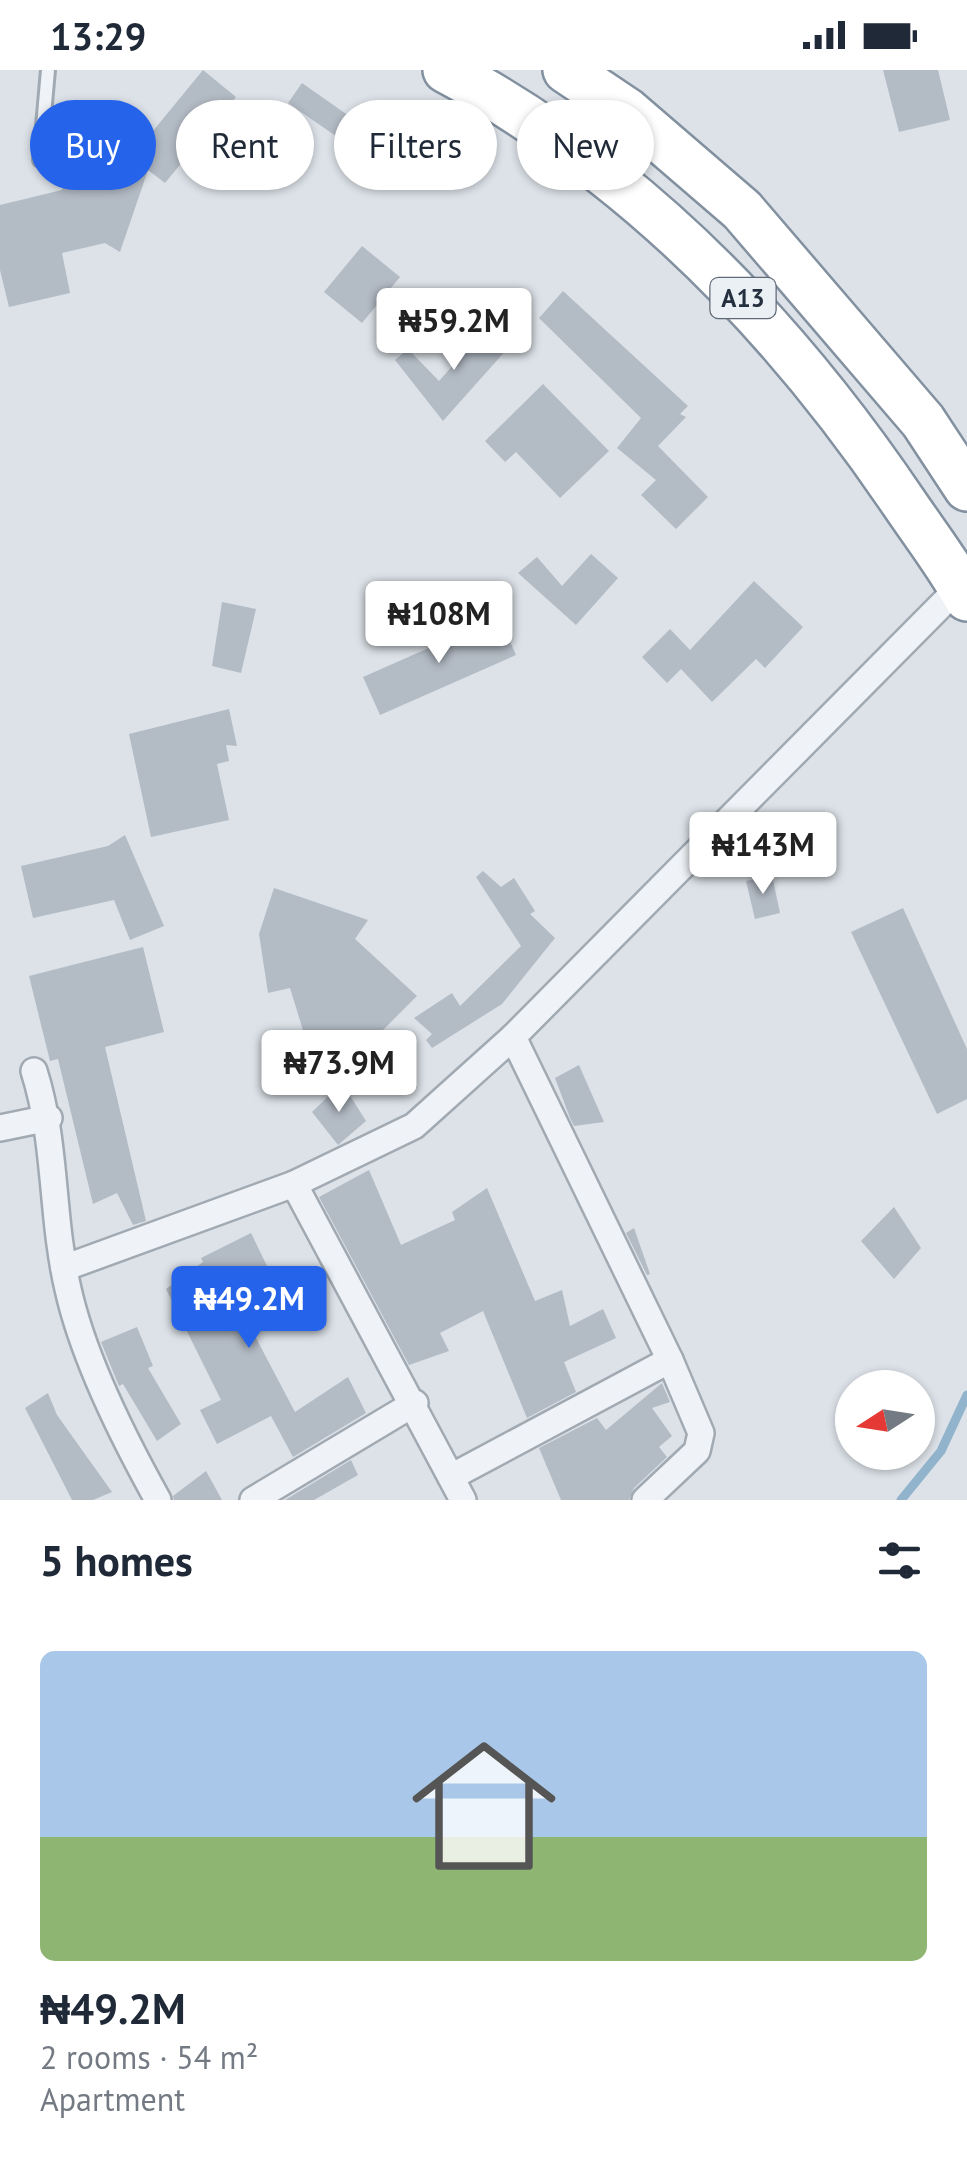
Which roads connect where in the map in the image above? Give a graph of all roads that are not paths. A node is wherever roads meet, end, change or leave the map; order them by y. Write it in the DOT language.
graph roads {
  1 [pos="48,70"];
  2 [pos="446,70"];
  3 [pos="566,70"];
  4 [pos="45,100"];
  5 [pos="967,488"];
  6 [pos="965,588"];
  7 [pos="513,1038"];
  8 [pos="34,1071"];
  9 [pos="50,1118"];
  10 [pos="0,1128"];
  11 [pos="294,1184"];
  12 [pos="64,1268"];
  13 [pos="670,1360"];
  14 [pos="415,1403"];
  15 [pos="457,1488"];
  16 [pos="158,1500"];
  17 [pos="253,1500"];
  18 [pos="646,1500"];
  1 -- 4 [label="lane"];
  2 -- 6 [label="highway, A13"];
  3 -- 5 [label="highway, A13"];
  6 -- 7 [label="street"];
  7 -- 11 [label="street"];
  7 -- 13 [label="street"];
  8 -- 9 [label="street"];
  9 -- 10 [label="street"];
  9 -- 12 [label="street"];
  11 -- 12 [label="street"];
  11 -- 14 [label="street"];
  12 -- 16 [label="street"];
  13 -- 15 [label="street"];
  13 -- 18 [label="street"];
  14 -- 15 [label="street"];
  14 -- 17 [label="street"];
}
